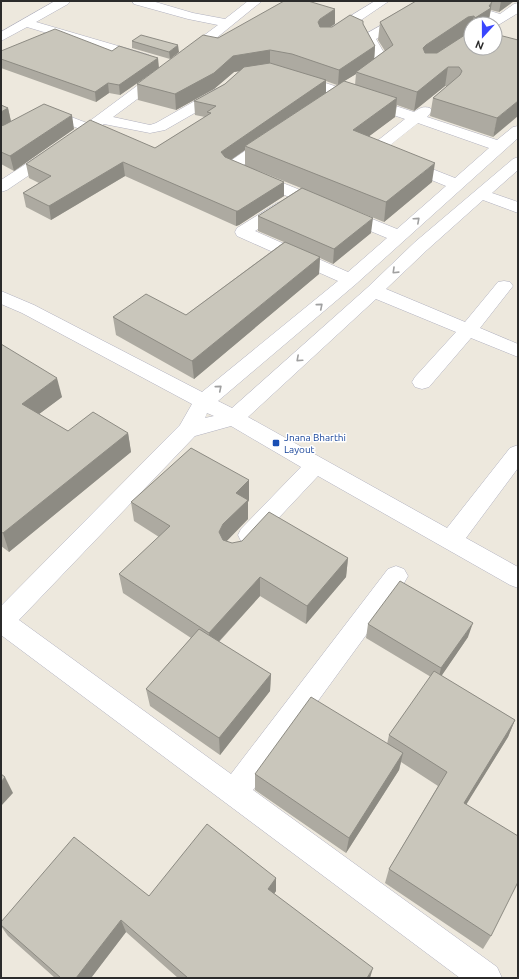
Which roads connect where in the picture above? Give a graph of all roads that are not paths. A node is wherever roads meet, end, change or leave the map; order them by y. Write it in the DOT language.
graph roads {
  1 [pos="64,1"];
  2 [pos="138,1"];
  3 [pos="256,1"];
  4 [pos="383,1"];
  5 [pos="433,1"];
  6 [pos="451,3"];
  7 [pos="518,7"];
  8 [pos="484,16"];
  9 [pos="503,17"];
  10 [pos="26,22"];
  11 [pos="228,23"];
  12 [pos="1,37"];
  13 [pos="325,38"];
  14 [pos="179,61"];
  15 [pos="286,74"];
  16 [pos="229,85"];
  17 [pos="339,93"];
  18 [pos="326,101"];
  19 [pos="433,104"];
  20 [pos="416,118"];
  21 [pos="100,119"];
  22 [pos="88,128"];
  23 [pos="518,130"];
  24 [pos="282,132"];
  25 [pos="1,135"];
  26 [pos="75,137"];
  27 [pos="63,146"];
  28 [pos="499,146"];
  29 [pos="518,162"];
  30 [pos="456,184"];
  31 [pos="1,187"];
  32 [pos="481,194"];
  33 [pos="298,196"];
  34 [pos="518,208"];
  35 [pos="398,236"];
  36 [pos="350,280"];
  37 [pos="504,286"];
  38 [pos="374,291"];
  39 [pos="1,297"];
  40 [pos="468,330"];
  41 [pos="518,351"];
  42 [pos="422,382"];
  43 [pos="203,402"];
  44 [pos="234,418"];
  45 [pos="188,430"];
  46 [pos="518,453"];
  47 [pos="315,465"];
  48 [pos="450,541"];
  49 [pos="233,552"];
  50 [pos="396,576"];
  51 [pos="518,578"];
  52 [pos="2,621"];
  53 [pos="234,792"];
  54 [pos="486,978"];
  1 -- 10 [label="street"];
  2 -- 11 [label="street"];
  3 -- 11 [label="street"];
  4 -- 13 [label="street"];
  5 -- 17 [label="street"];
  6 -- 8 [label="street"];
  7 -- 9 [label="street"];
  10 -- 12 [label="street"];
  10 -- 21 [label="street"];
  11 -- 14 [label="street"];
  15 -- 17 [label="street"];
  16 -- 21 [label="street"];
  17 -- 18 [label="street"];
  17 -- 20 [label="street"];
  19 -- 20 [label="street"];
  20 -- 28 [label="street"];
  20 -- 30 [label="street"];
  21 -- 22 [label="street"];
  22 -- 25 [label="street"];
  22 -- 26 [label="street"];
  23 -- 28 [label="street"];
  24 -- 33 [label="street"];
  27 -- 31 [label="street"];
  28 -- 30 [label="street"];
  29 -- 32 [label="street"];
  35 -- 30 [label="street, one-way"];
  32 -- 34 [label="street"];
  32 -- 38 [label="street, one-way"];
  33 -- 35 [label="street"];
  33 -- 36 [label="street"];
  35 -- 36 [label="street"];
  43 -- 36 [label="street, one-way"];
  37 -- 40 [label="street"];
  38 -- 40 [label="street"];
  38 -- 44 [label="street, one-way"];
  39 -- 43 [label="street"];
  40 -- 41 [label="street"];
  40 -- 42 [label="street"];
  43 -- 44 [label="street"];
  43 -- 45 [label="street"];
  44 -- 45 [label="street"];
  44 -- 47 [label="street"];
  45 -- 52 [label="street"];
  46 -- 48 [label="street"];
  47 -- 48 [label="street"];
  47 -- 49 [label="street"];
  48 -- 51 [label="street"];
  50 -- 53 [label="street"];
  52 -- 53 [label="street"];
  53 -- 54 [label="street"];
}
